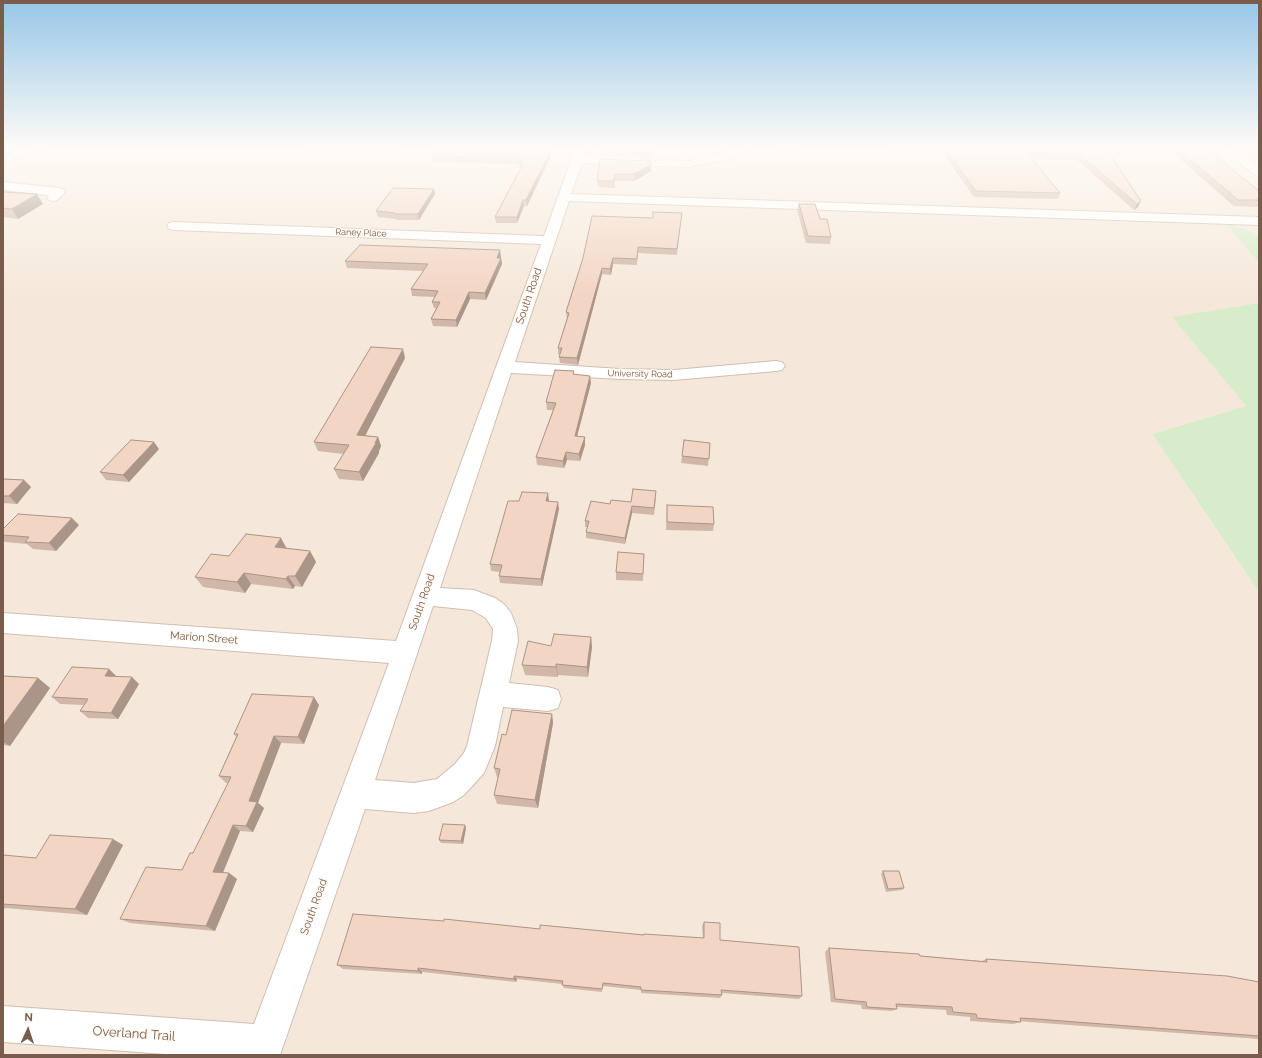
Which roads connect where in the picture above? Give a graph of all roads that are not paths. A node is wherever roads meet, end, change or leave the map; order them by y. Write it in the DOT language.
graph roads {
  1 [pos="564,197"];
  2 [pos="575,197"];
  3 [pos="1259,221"];
  4 [pos="174,226"];
  5 [pos="549,240"];
  6 [pos="505,366"];
  7 [pos="776,366"];
  8 [pos="424,596"];
  9 [pos="3,623"];
  10 [pos="405,653"];
  11 [pos="493,694"];
  12 [pos="548,699"];
  13 [pos="356,793"];
  14 [pos="3,1024"];
  15 [pos="263,1049"];
  1 -- 5 [label="street, South Road"];
  2 -- 3 [label="street"];
  4 -- 5 [label="street, Raney Place"];
  5 -- 6 [label="street, South Road"];
  6 -- 7 [label="street, University Road"];
  6 -- 8 [label="street, South Road"];
  8 -- 10 [label="street, South Road"];
  8 -- 11 [label="street"];
  9 -- 10 [label="street, Marion Street"];
  10 -- 13 [label="street, South Road"];
  11 -- 12 [label="street"];
  11 -- 13 [label="street"];
  13 -- 15 [label="street, South Road"];
  14 -- 15 [label="street, Overland Trail"];
}
